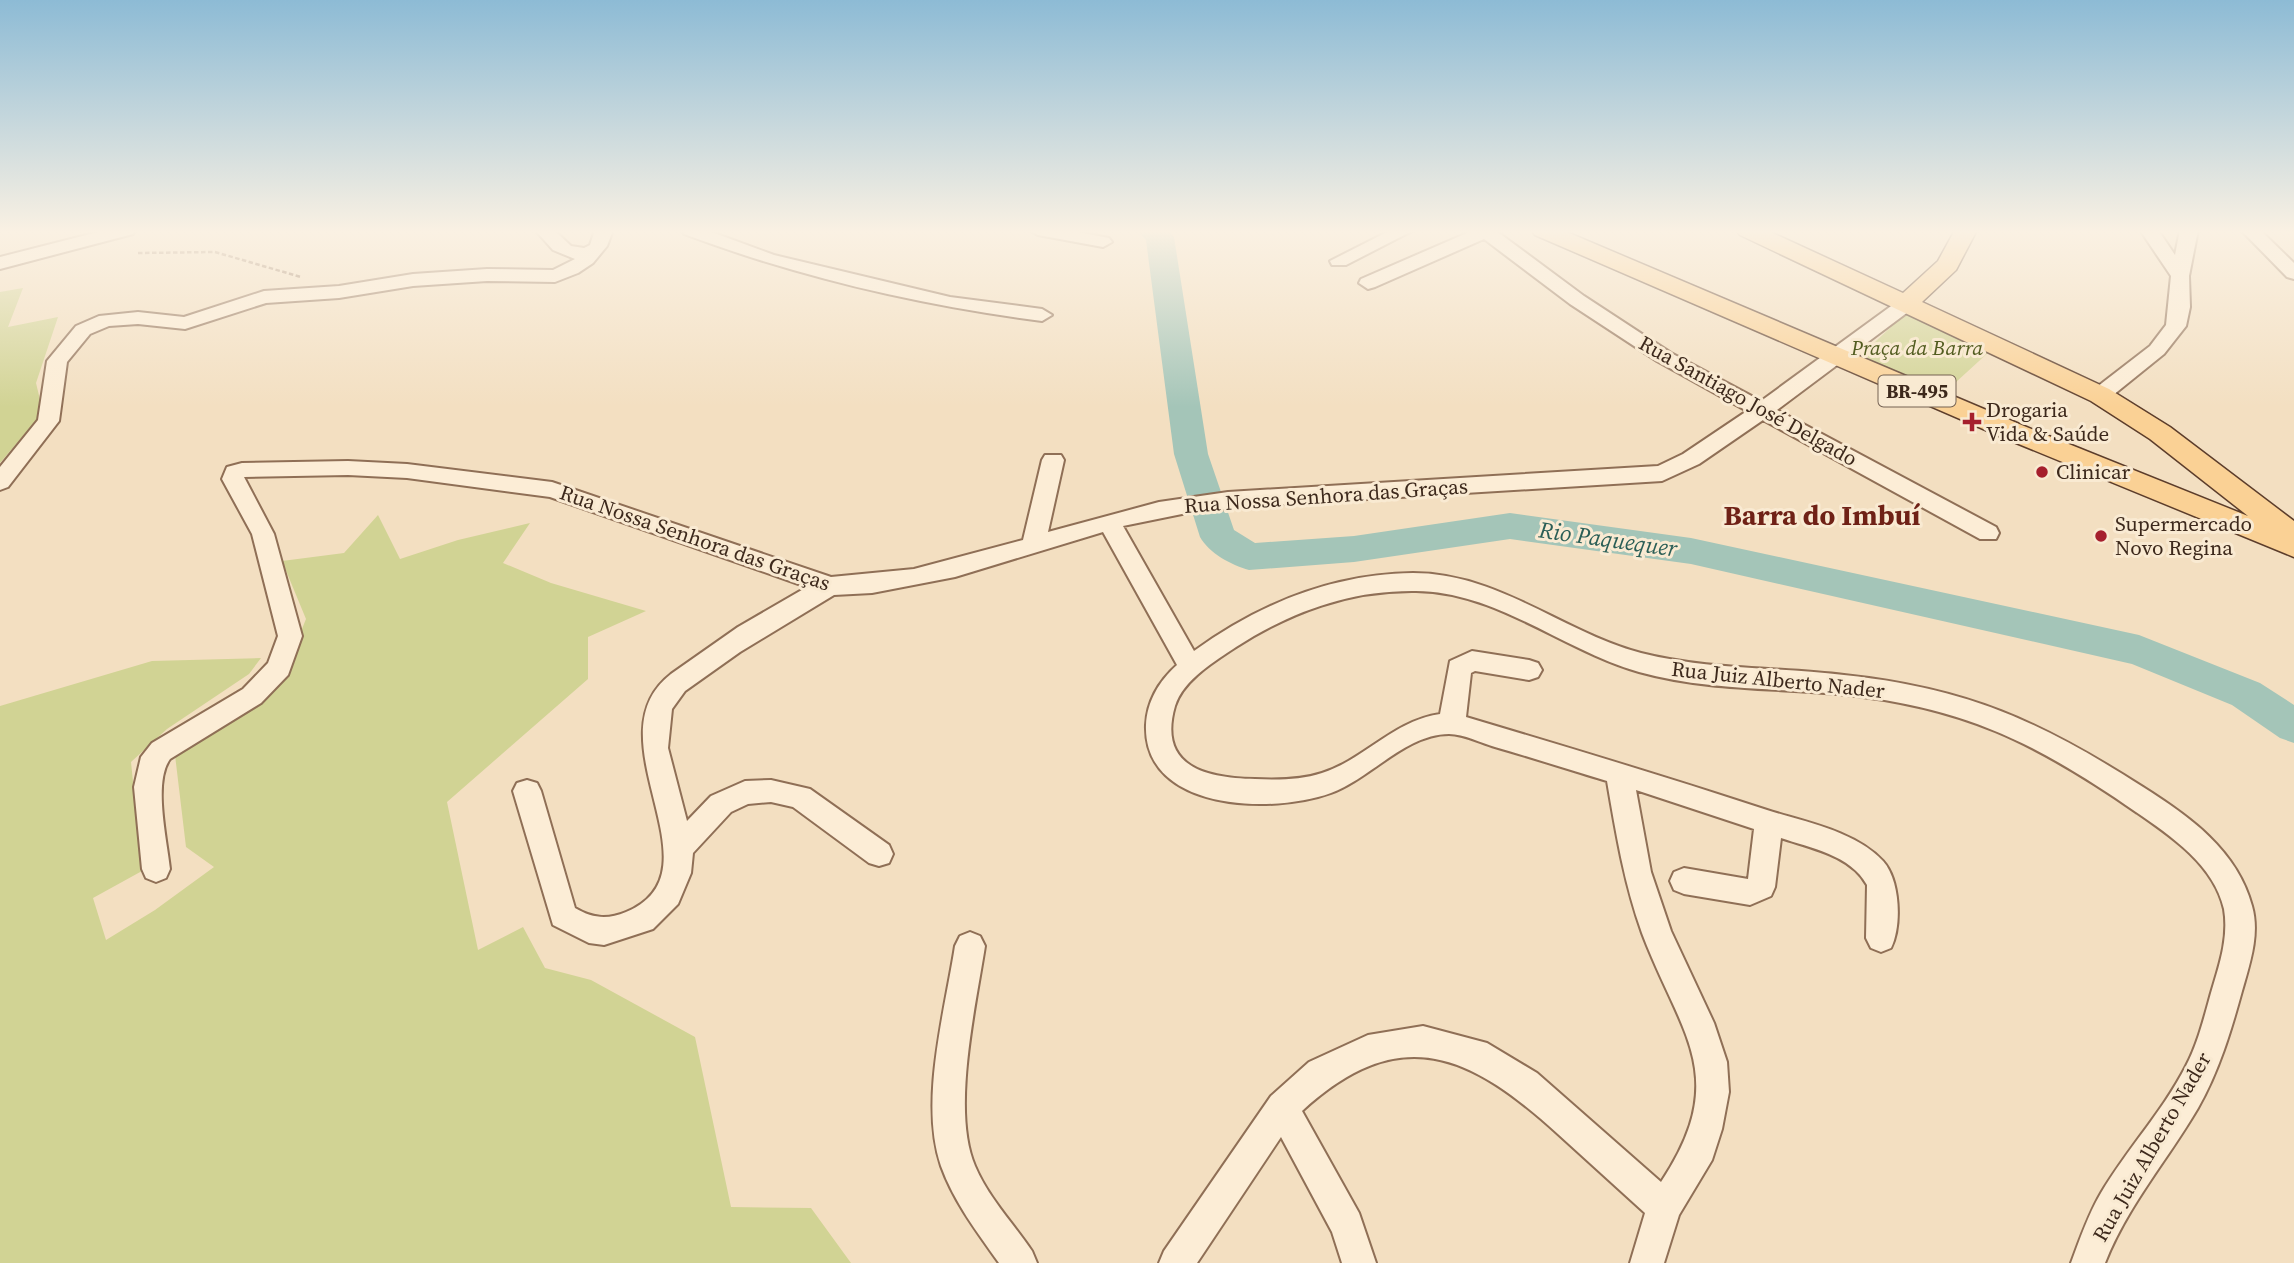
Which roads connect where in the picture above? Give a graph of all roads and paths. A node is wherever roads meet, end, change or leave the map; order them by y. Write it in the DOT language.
graph roads {
  1 [pos="331,289"];
  2 [pos="358,289"];
  3 [pos="892,289"];
  4 [pos="1565,289"];
  5 [pos="1680,289"];
  6 [pos="1872,289"];
  7 [pos="1923,289"];
  8 [pos="2180,289"];
  9 [pos="339,292"];
  10 [pos="1906,305"];
  11 [pos="1042,315"];
  12 [pos="1838,357"];
  13 [pos="2100,395"];
  14 [pos="1762,411"];
  15 [pos="1053,460"];
  16 [pos="2223,480"];
  17 [pos="0,482"];
  18 [pos="2193,504"];
  19 [pos="1109,522"];
  20 [pos="1988,533"];
  21 [pos="2294,536"];
  22 [pos="1034,544"];
  23 [pos="2294,546"];
  24 [pos="830,586"];
  25 [pos="1191,668"];
  26 [pos="1529,670"];
  27 [pos="1452,723"];
  28 [pos="1620,776"];
  29 [pos="527,791"];
  30 [pos="1769,822"];
  31 [pos="679,849"];
  32 [pos="879,854"];
  33 [pos="156,869"];
  34 [pos="1684,881"];
  35 [pos="1881,938"];
  36 [pos="970,946"];
  37 [pos="1282,1107"];
  38 [pos="1664,1207"];
  39 [pos="1020,1263"];
  40 [pos="1175,1263"];
  41 [pos="1359,1263"];
  42 [pos="1647,1263"];
  43 [pos="2088,1263"];
  1 -- 9 [label="path"];
  2 -- 9 [label="street"];
  3 -- 11 [label="street"];
  4 -- 14 [label="street, Rua Santiago José Delgado"];
  5 -- 12 [label="main road, BR-495"];
  6 -- 10 [label="main road"];
  7 -- 10 [label="main road"];
  8 -- 13 [label="street"];
  9 -- 17 [label="street"];
  10 -- 12 [label="street, Rua Nossa Senhora das Graças"];
  10 -- 13 [label="main road"];
  12 -- 14 [label="street, Rua Nossa Senhora das Graças"];
  12 -- 18 [label="main road, BR-495"];
  13 -- 16 [label="main road"];
  14 -- 19 [label="street, Rua Nossa Senhora das Graças"];
  14 -- 20 [label="street, Rua Santiago José Delgado"];
  15 -- 22 [label="street"];
  16 -- 18 [label="main road"];
  16 -- 21 [label="main road"];
  18 -- 23 [label="main road, BR-495"];
  19 -- 22 [label="street, Rua Nossa Senhora das Graças"];
  19 -- 25 [label="street"];
  22 -- 24 [label="street, Rua Nossa Senhora das Graças"];
  24 -- 31 [label="street"];
  24 -- 33 [label="street, Rua Nossa Senhora das Graças"];
  25 -- 27 [label="street, Rua Juiz Alberto Nader"];
  25 -- 43 [label="street, Rua Juiz Alberto Nader"];
  26 -- 27 [label="street"];
  27 -- 28 [label="street, Rua Juiz Alberto Nader"];
  28 -- 30 [label="street, Rua Juiz Alberto Nader"];
  28 -- 38 [label="street"];
  29 -- 31 [label="street"];
  30 -- 34 [label="street"];
  30 -- 35 [label="street, Rua Juiz Alberto Nader"];
  31 -- 32 [label="street"];
  36 -- 39 [label="street"];
  37 -- 38 [label="street"];
  37 -- 40 [label="street"];
  37 -- 41 [label="street"];
  38 -- 42 [label="street"];
}
